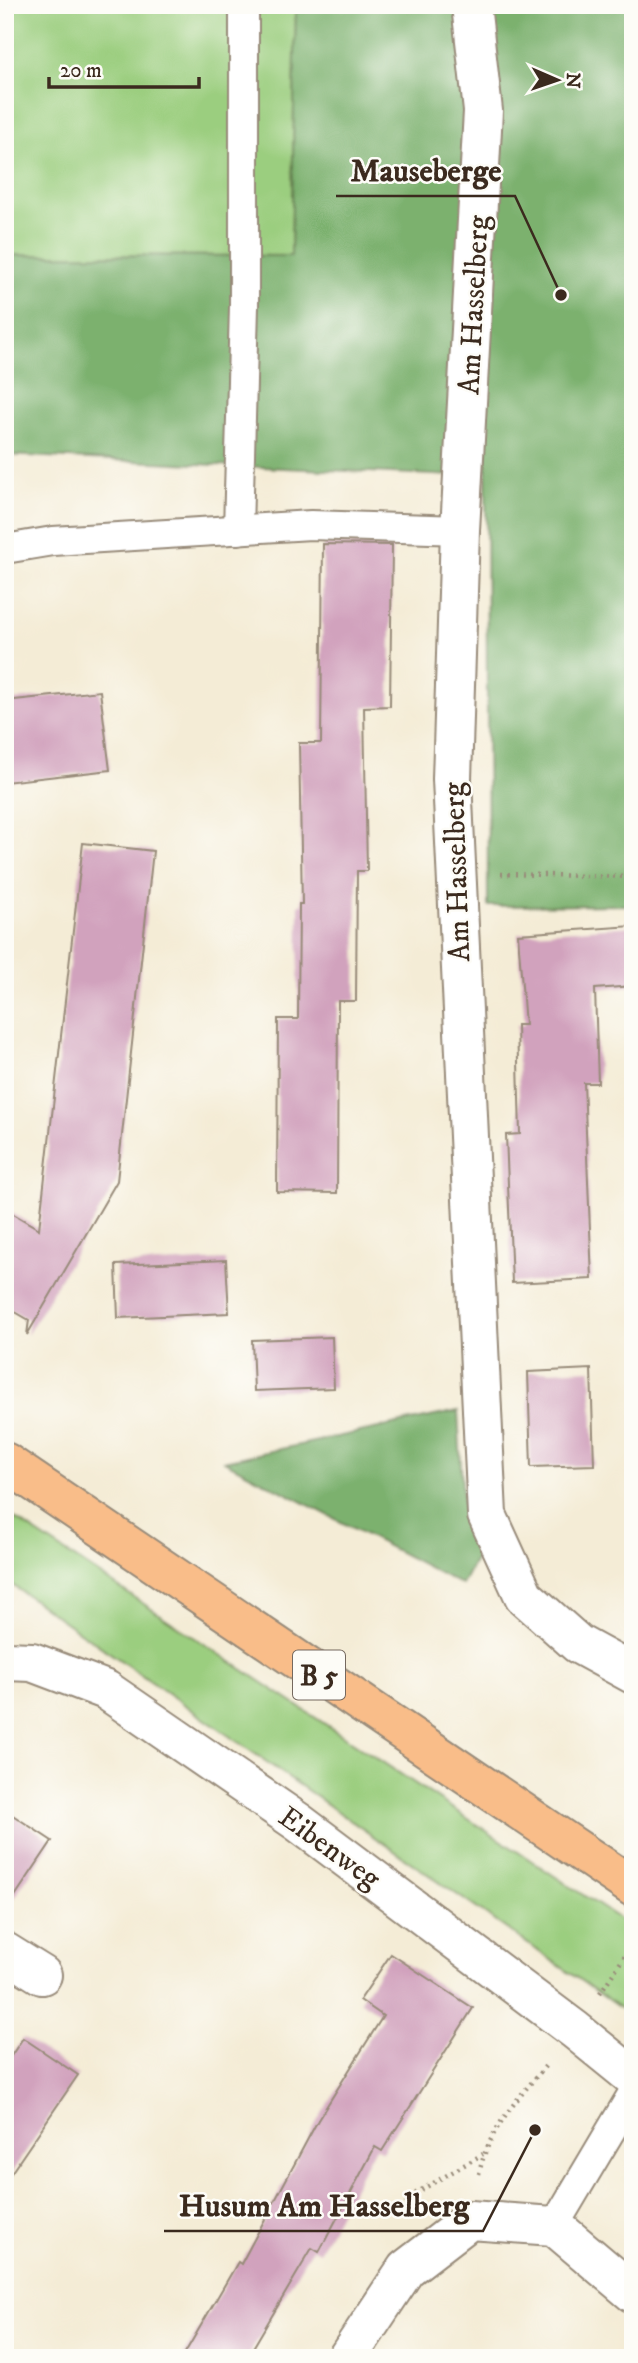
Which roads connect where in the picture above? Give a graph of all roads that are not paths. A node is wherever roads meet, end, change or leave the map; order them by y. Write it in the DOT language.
graph roads {
  1 [pos="244,5"];
  2 [pos="471,5"];
  3 [pos="238,530"];
  4 [pos="460,530"];
  5 [pos="5,549"];
  6 [pos="5,1462"];
  7 [pos="5,1661"];
  8 [pos="633,1674"];
  9 [pos="633,1887"];
  10 [pos="5,1952"];
  11 [pos="41,1975"];
  12 [pos="633,2077"];
  13 [pos="633,2093"];
  14 [pos="554,2225"];
  15 [pos="633,2293"];
  16 [pos="346,2358"];
  1 -- 3 [label="lane"];
  2 -- 4 [label="street, Am Hasselberg"];
  3 -- 4 [label="lane"];
  3 -- 5 [label="lane"];
  4 -- 8 [label="street, Am Hasselberg"];
  6 -- 9 [label="highway, B 5"];
  7 -- 12 [label="street, Eibenweg"];
  10 -- 11 [label="street"];
  13 -- 14 [label="lane"];
  14 -- 15 [label="street"];
  14 -- 16 [label="street"];
}
